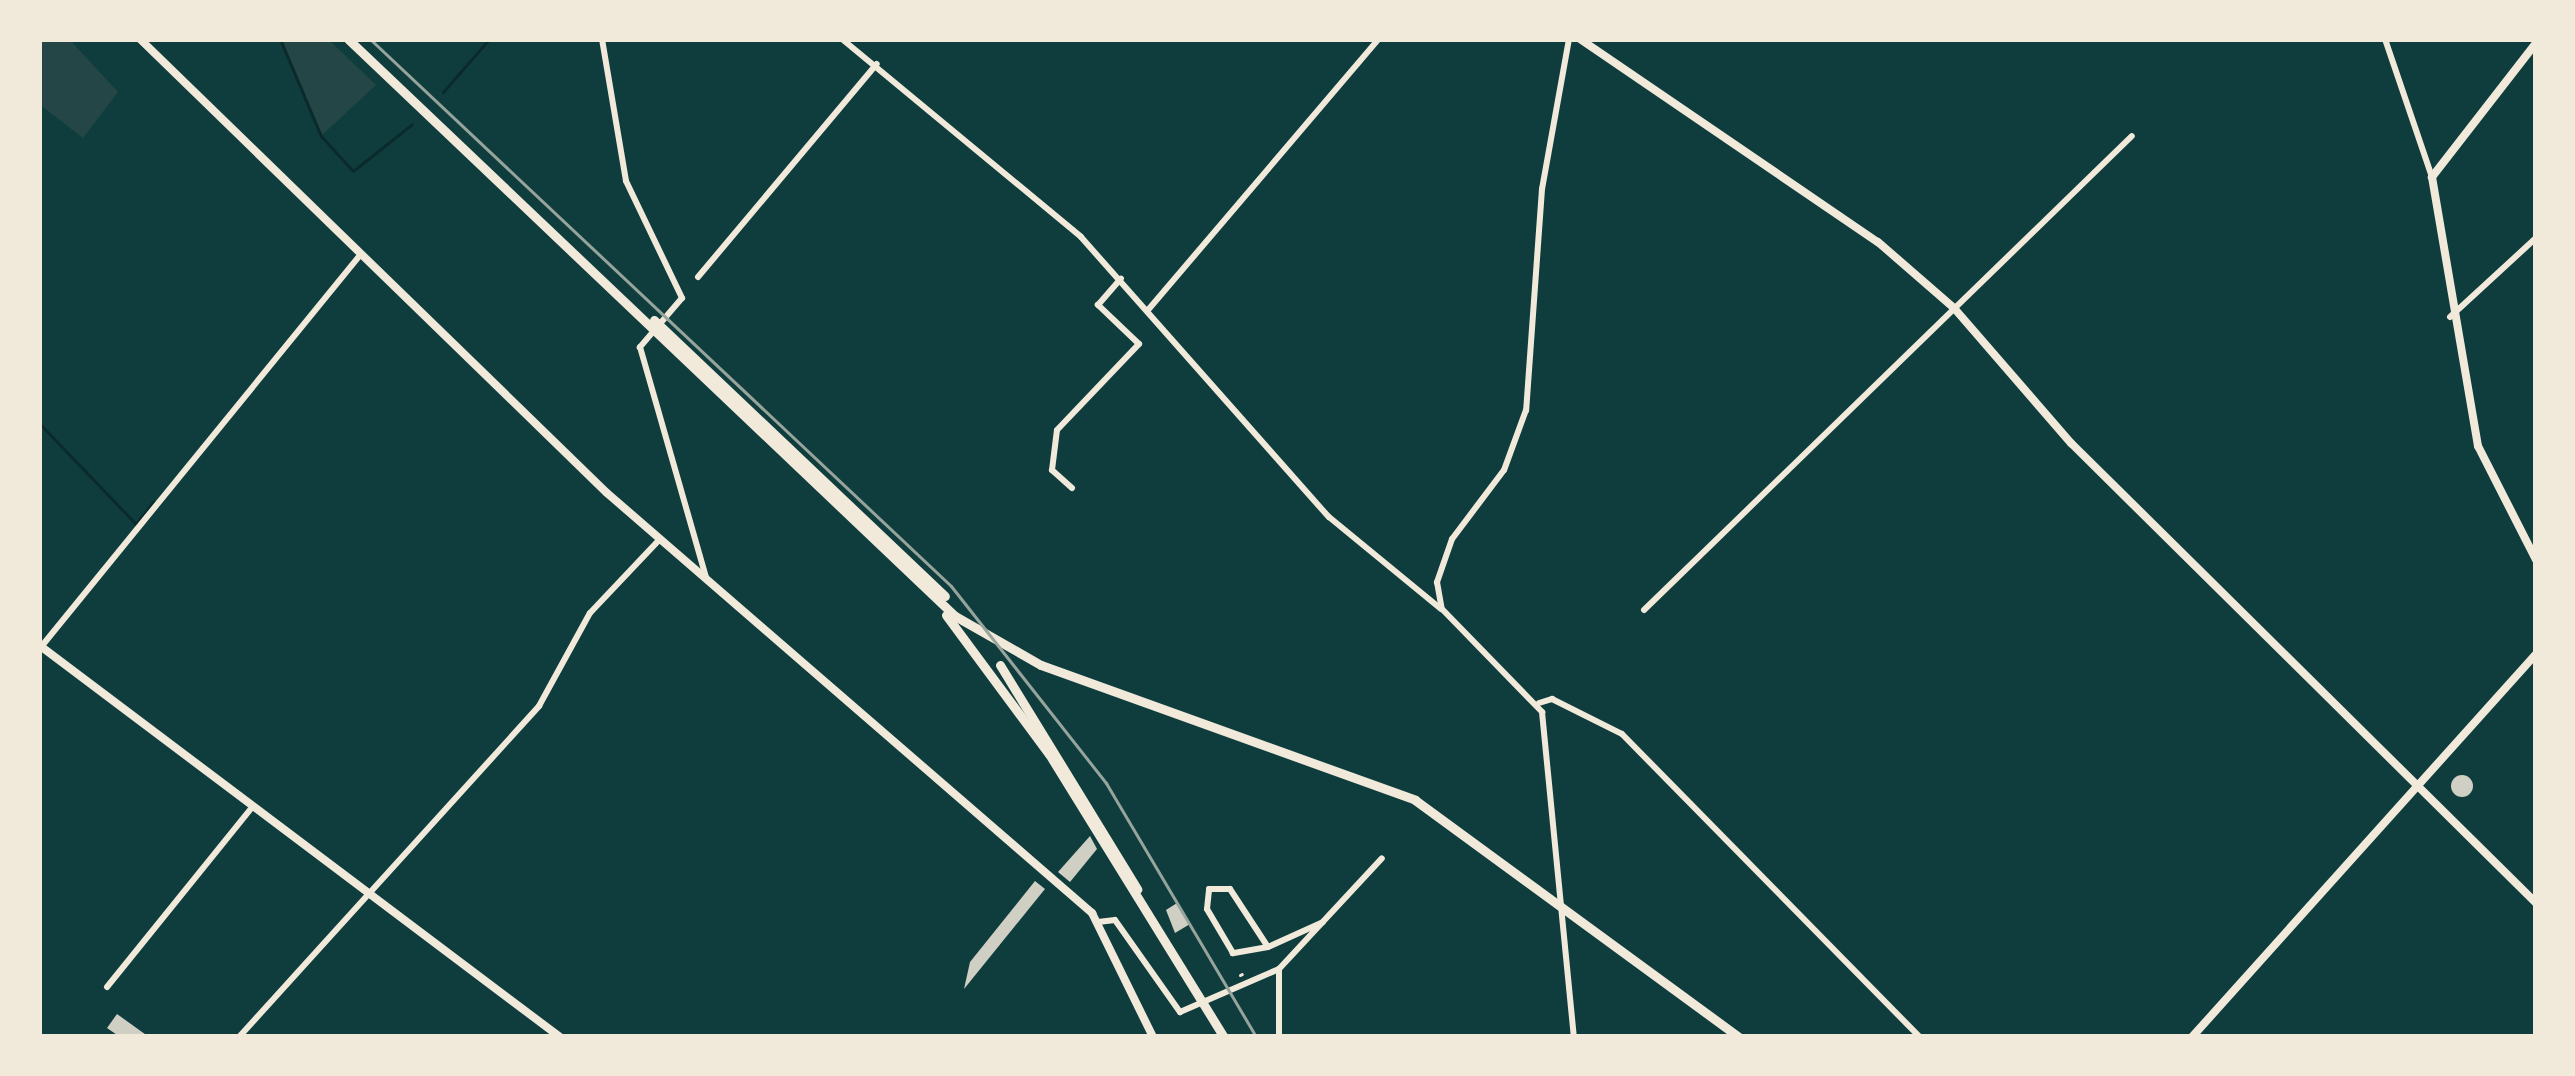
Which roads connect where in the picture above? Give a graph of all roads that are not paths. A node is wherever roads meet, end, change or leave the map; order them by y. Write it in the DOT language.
graph roads {
  1 [pos="140,39"];
  2 [pos="348,39"];
  3 [pos="602,39"];
  4 [pos="842,39"];
  5 [pos="1379,39"];
  6 [pos="1569,39"];
  7 [pos="1580,39"];
  8 [pos="2386,39"];
  9 [pos="2536,43"];
  10 [pos="877,64"];
  11 [pos="2132,136"];
  12 [pos="2432,176"];
  13 [pos="2536,238"];
  14 [pos="362,253"];
  15 [pos="698,277"];
  16 [pos="1121,279"];
  17 [pos="631,302"];
  18 [pos="1954,308"];
  19 [pos="1148,310"];
  20 [pos="2450,317"];
  21 [pos="1072,488"];
  22 [pos="659,540"];
  23 [pos="2536,560"];
  24 [pos="706,577"];
  25 [pos="945,596"];
  26 [pos="931,597"];
  27 [pos="1442,609"];
  28 [pos="1644,610"];
  29 [pos="40,646"];
  30 [pos="2536,654"];
  31 [pos="1000,665"];
  32 [pos="1538,703"];
  33 [pos="2424,782"];
  34 [pos="250,810"];
  35 [pos="1382,858"];
  36 [pos="364,891"];
  37 [pos="2536,903"];
  38 [pos="1149,916"];
  39 [pos="1098,922"];
  40 [pos="1322,922"];
  41 [pos="1268,947"];
  42 [pos="1279,969"];
  43 [pos="107,987"];
  44 [pos="239,1037"];
  45 [pos="560,1037"];
  46 [pos="1153,1037"];
  47 [pos="1224,1037"];
  48 [pos="1279,1037"];
  49 [pos="1574,1037"];
  50 [pos="1739,1037"];
  51 [pos="1920,1037"];
  52 [pos="2192,1037"];
  1 -- 14 [label="street"];
  2 -- 17 [label="highway"];
  3 -- 24 [label="street"];
  4 -- 10 [label="street"];
  5 -- 19 [label="street"];
  6 -- 27 [label="street"];
  7 -- 18 [label="street"];
  8 -- 12 [label="street"];
  9 -- 12 [label="street"];
  10 -- 15 [label="street"];
  10 -- 16 [label="street"];
  11 -- 18 [label="street"];
  12 -- 20 [label="street"];
  13 -- 20 [label="street"];
  14 -- 22 [label="street"];
  14 -- 29 [label="street"];
  16 -- 19 [label="street"];
  16 -- 21 [label="street"];
  17 -- 25 [label="highway"];
  17 -- 26 [label="highway"];
  18 -- 28 [label="street"];
  18 -- 33 [label="street"];
  19 -- 27 [label="street"];
  20 -- 23 [label="street"];
  22 -- 24 [label="street"];
  22 -- 36 [label="street"];
  24 -- 39 [label="street"];
  26 -- 38 [label="highway"];
  26 -- 50 [label="highway"];
  27 -- 32 [label="street"];
  29 -- 34 [label="street"];
  30 -- 33 [label="street"];
  31 -- 38 [label="highway"];
  32 -- 49 [label="street"];
  32 -- 51 [label="street"];
  33 -- 37 [label="street"];
  33 -- 52 [label="street"];
  34 -- 36 [label="street"];
  34 -- 43 [label="street"];
  35 -- 40 [label="street"];
  36 -- 44 [label="street"];
  36 -- 45 [label="street"];
  38 -- 47 [label="highway"];
  39 -- 42 [label="street"];
  39 -- 46 [label="street"];
  40 -- 41 [label="street"];
  40 -- 42 [label="street"];
  41 -- 41 [label="street"];
  42 -- 48 [label="street"];
}
